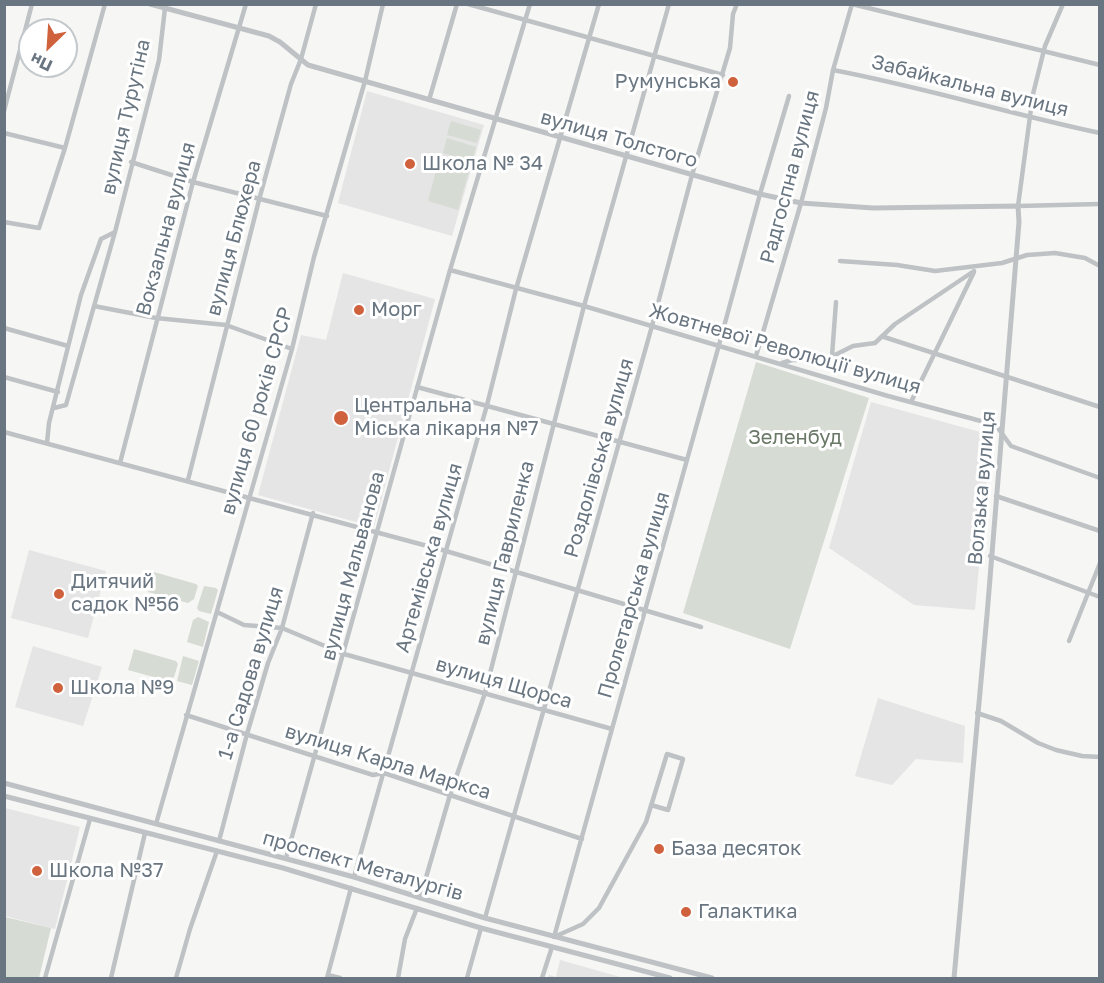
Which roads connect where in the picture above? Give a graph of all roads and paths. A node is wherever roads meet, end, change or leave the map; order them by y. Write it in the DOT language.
graph roads {
  1 [pos="32,4"];
  2 [pos="105,4"];
  3 [pos="150,4"];
  4 [pos="246,4"];
  5 [pos="316,4"];
  6 [pos="383,4"];
  7 [pos="457,4"];
  8 [pos="468,4"];
  9 [pos="530,4"];
  10 [pos="599,4"];
  11 [pos="669,4"];
  12 [pos="737,4"];
  13 [pos="852,4"];
  14 [pos="1063,4"];
  15 [pos="165,8"];
  16 [pos="525,20"];
  17 [pos="239,28"];
  18 [pos="590,38"];
  19 [pos="1044,51"];
  20 [pos="655,56"];
  21 [pos="301,59"];
  22 [pos="1100,64"];
  23 [pos="833,69"];
  24 [pos="723,75"];
  25 [pos="365,81"];
  26 [pos="789,96"];
  27 [pos="429,100"];
  28 [pos="4,111"];
  29 [pos="1029,117"];
  30 [pos="494,118"];
  31 [pos="4,133"];
  32 [pos="1100,133"];
  33 [pos="560,137"];
  34 [pos="64,148"];
  35 [pos="627,157"];
  36 [pos="131,162"];
  37 [pos="692,175"];
  38 [pos="193,182"];
  39 [pos="760,194"];
  40 [pos="259,200"];
  41 [pos="801,202"];
  42 [pos="1100,204"];
  43 [pos="1018,206"];
  44 [pos="327,216"];
  45 [pos="4,222"];
  46 [pos="115,232"];
  47 [pos="1016,260"];
  48 [pos="840,261"];
  49 [pos="1100,266"];
  50 [pos="975,269"];
  51 [pos="450,270"];
  52 [pos="516,288"];
  53 [pos="836,302"];
  54 [pos="94,306"];
  55 [pos="584,306"];
  56 [pos="156,318"];
  57 [pos="226,325"];
  58 [pos="652,326"];
  59 [pos="4,328"];
  60 [pos="884,337"];
  61 [pos="719,345"];
  62 [pos="68,346"];
  63 [pos="292,349"];
  64 [pos="933,354"];
  65 [pos="756,356"];
  66 [pos="832,356"];
  67 [pos="781,364"];
  68 [pos="4,377"];
  69 [pos="1006,377"];
  70 [pos="417,387"];
  71 [pos="57,392"];
  72 [pos="911,402"];
  73 [pos="487,405"];
  74 [pos="1100,407"];
  75 [pos="54,408"];
  76 [pos="553,423"];
  77 [pos="4,432"];
  78 [pos="1002,434"];
  79 [pos="619,442"];
  80 [pos="46,443"];
  81 [pos="687,460"];
  82 [pos="120,463"];
  83 [pos="1100,478"];
  84 [pos="188,480"];
  85 [pos="996,496"];
  86 [pos="249,497"];
  87 [pos="313,513"];
  88 [pos="1100,531"];
  89 [pos="377,532"];
  90 [pos="447,551"];
  91 [pos="990,556"];
  92 [pos="1100,563"];
  93 [pos="516,571"];
  94 [pos="578,590"];
  95 [pos="1088,592"];
  96 [pos="1100,597"];
  97 [pos="645,610"];
  98 [pos="216,612"];
  99 [pos="701,627"];
  100 [pos="282,628"];
  101 [pos="1069,641"];
  102 [pos="344,654"];
  103 [pos="412,672"];
  104 [pos="485,693"];
  105 [pos="544,710"];
  106 [pos="977,713"];
  107 [pos="186,715"];
  108 [pos="612,729"];
  109 [pos="247,734"];
  110 [pos="315,757"];
  111 [pos="1100,757"];
  112 [pos="384,773"];
  113 [pos="4,783"];
  114 [pos="450,795"];
  115 [pos="4,796"];
  116 [pos="651,805"];
  117 [pos="101,809"];
  118 [pos="514,816"];
  119 [pos="90,819"];
  120 [pos="99,821"];
  121 [pos="156,824"];
  122 [pos="145,833"];
  123 [pos="153,835"];
  124 [pos="582,839"];
  125 [pos="219,841"];
  126 [pos="217,851"];
  127 [pos="286,858"];
  128 [pos="283,868"];
  129 [pos="354,877"];
  130 [pos="351,888"];
  131 [pos="420,898"];
  132 [pos="417,908"];
  133 [pos="484,918"];
  134 [pos="482,928"];
  135 [pos="554,937"];
  136 [pos="552,947"];
  137 [pos="697,976"];
  138 [pos="327,977"];
  139 [pos="45,978"];
  140 [pos="111,978"];
  141 [pos="176,978"];
  142 [pos="340,978"];
  143 [pos="398,978"];
  144 [pos="467,978"];
  145 [pos="542,978"];
  146 [pos="670,978"];
  147 [pos="712,978"];
  148 [pos="954,978"];
  1 -- 28 [label="street"];
  2 -- 34 [label="street"];
  3 -- 15 [label="street, вулиця Толстого"];
  4 -- 17 [label="street, Вокзальна вулиця"];
  5 -- 21 [label="street, вулиця Блюхера"];
  6 -- 25 [label="street, вулиця 60 років СРСР"];
  7 -- 27 [label="street"];
  8 -- 16 [label="street"];
  9 -- 16 [label="street, вулиця Мальванова"];
  10 -- 18 [label="street, Артемівська вулиця"];
  11 -- 20 [label="street, вулиця Гавриленка"];
  12 -- 24 [label="street, Роздолівська вулиця"];
  13 -- 19 [label="street"];
  13 -- 23 [label="street, Радгоспна вулиця"];
  14 -- 19 [label="street, Волзька вулиця"];
  15 -- 17 [label="street, вулиця Толстого"];
  15 -- 36 [label="street, вулиця Турутіна"];
  16 -- 18 [label="street"];
  16 -- 30 [label="street, вулиця Мальванова"];
  17 -- 21 [label="street, вулиця Толстого"];
  17 -- 38 [label="street, Вокзальна вулиця"];
  18 -- 20 [label="street"];
  18 -- 33 [label="street, Артемівська вулиця"];
  19 -- 22 [label="street"];
  19 -- 29 [label="street, Волзька вулиця"];
  20 -- 24 [label="street"];
  20 -- 35 [label="street, вулиця Гавриленка"];
  21 -- 25 [label="street, вулиця Толстого"];
  21 -- 40 [label="street, вулиця Блюхера"];
  23 -- 29 [label="street, Забайкальна вулиця"];
  23 -- 41 [label="street, Радгоспна вулиця"];
  24 -- 37 [label="street, Роздолівська вулиця"];
  25 -- 27 [label="street, вулиця Толстого"];
  25 -- 44 [label="street, вулиця 60 років СРСР"];
  26 -- 39 [label="street, Пролетарська вулиця"];
  27 -- 30 [label="street, вулиця Толстого"];
  29 -- 32 [label="street, Забайкальна вулиця"];
  29 -- 43 [label="street, Волзька вулиця"];
  30 -- 33 [label="street, вулиця Толстого"];
  30 -- 51 [label="street, вулиця Мальванова"];
  31 -- 34 [label="street"];
  33 -- 35 [label="street, вулиця Толстого"];
  33 -- 52 [label="street, Артемівська вулиця"];
  34 -- 45 [label="street"];
  35 -- 37 [label="street, вулиця Толстого"];
  35 -- 55 [label="street, вулиця Гавриленка"];
  36 -- 38 [label="street"];
  36 -- 46 [label="street, вулиця Турутіна"];
  37 -- 39 [label="street, вулиця Толстого"];
  37 -- 58 [label="street, Роздолівська вулиця"];
  38 -- 40 [label="street"];
  38 -- 56 [label="street, Вокзальна вулиця"];
  39 -- 41 [label="street, вулиця Толстого"];
  39 -- 61 [label="street, Пролетарська вулиця"];
  40 -- 44 [label="street"];
  40 -- 57 [label="street, вулиця Блюхера"];
  41 -- 43 [label="street, вулиця Толстого"];
  41 -- 65 [label="street, Радгоспна вулиця"];
  42 -- 43 [label="street, вулиця Толстого"];
  43 -- 47 [label="street, Волзька вулиця"];
  44 -- 63 [label="street, вулиця 60 років СРСР"];
  46 -- 54 [label="street, вулиця Турутіна"];
  46 -- 62 [label="street, вулиця Турутіна"];
  47 -- 49 [label="street"];
  47 -- 50 [label="street"];
  47 -- 69 [label="street, Волзька вулиця"];
  48 -- 50 [label="street"];
  50 -- 60 [label="street"];
  50 -- 64 [label="street"];
  51 -- 52 [label="street, Жовтневої Революції вулиця"];
  51 -- 70 [label="street, вулиця Мальванова"];
  52 -- 55 [label="street, Жовтневої Революції вулиця"];
  52 -- 73 [label="street, Артемівська вулиця"];
  53 -- 66 [label="street"];
  54 -- 56 [label="street"];
  54 -- 75 [label="street, вулиця Турутіна"];
  55 -- 58 [label="street, Жовтневої Революції вулиця"];
  55 -- 76 [label="street, вулиця Гавриленка"];
  56 -- 57 [label="street"];
  56 -- 82 [label="street, Вокзальна вулиця"];
  57 -- 63 [label="street"];
  57 -- 84 [label="street, вулиця Блюхера"];
  58 -- 61 [label="street, Жовтневої Революції вулиця"];
  58 -- 79 [label="street, Роздолівська вулиця"];
  59 -- 62 [label="street"];
  60 -- 64 [label="street"];
  60 -- 66 [label="street"];
  61 -- 65 [label="street, Жовтневої Революції вулиця"];
  61 -- 81 [label="street, Пролетарська вулиця"];
  62 -- 71 [label="street, вулиця Турутіна"];
  63 -- 86 [label="street, вулиця 60 років СРСР"];
  64 -- 69 [label="street"];
  64 -- 72 [label="street"];
  65 -- 67 [label="street, Жовтневої Революції вулиця"];
  66 -- 67 [label="street"];
  67 -- 72 [label="street, Жовтневої Революції вулиця"];
  68 -- 71 [label="street"];
  69 -- 74 [label="street"];
  69 -- 78 [label="street, Волзька вулиця"];
  70 -- 73 [label="street"];
  70 -- 89 [label="street, вулиця Мальванова"];
  71 -- 75 [label="street, вулиця Турутіна"];
  72 -- 78 [label="street, Жовтневої Революції вулиця"];
  73 -- 76 [label="street"];
  73 -- 90 [label="street, Артемівська вулиця"];
  75 -- 80 [label="street, вулиця Турутіна"];
  76 -- 79 [label="street"];
  76 -- 93 [label="street, вулиця Гавриленка"];
  77 -- 80 [label="street"];
  78 -- 83 [label="street, Жовтневої Революції вулиця"];
  78 -- 85 [label="street, Волзька вулиця"];
  79 -- 81 [label="street"];
  79 -- 94 [label="street, Роздолівська вулиця"];
  80 -- 82 [label="street"];
  81 -- 97 [label="street, Пролетарська вулиця"];
  82 -- 84 [label="street"];
  84 -- 86 [label="street"];
  85 -- 88 [label="street"];
  85 -- 91 [label="street, Волзька вулиця"];
  86 -- 87 [label="street"];
  86 -- 98 [label="street, вулиця 60 років СРСР"];
  87 -- 89 [label="street"];
  87 -- 100 [label="street, 1-а Садова вулиця"];
  89 -- 90 [label="street"];
  89 -- 102 [label="street, вулиця Мальванова"];
  90 -- 93 [label="street"];
  90 -- 103 [label="street, Артемівська вулиця"];
  91 -- 95 [label="street"];
  91 -- 106 [label="street, Волзька вулиця"];
  92 -- 95 [label="street"];
  93 -- 94 [label="street"];
  93 -- 104 [label="street, вулиця Гавриленка"];
  94 -- 97 [label="street"];
  94 -- 105 [label="street, Роздолівська вулиця"];
  95 -- 96 [label="street"];
  95 -- 101 [label="street"];
  97 -- 99 [label="street"];
  97 -- 108 [label="street, Пролетарська вулиця"];
  98 -- 100 [label="street, вулиця Щорса"];
  98 -- 107 [label="street, вулиця 60 років СРСР"];
  100 -- 102 [label="street, вулиця Щорса"];
  100 -- 109 [label="street, 1-а Садова вулиця"];
  102 -- 103 [label="street, вулиця Щорса"];
  102 -- 110 [label="street, вулиця Мальванова"];
  103 -- 104 [label="street, вулиця Щорса"];
  103 -- 112 [label="street, Артемівська вулиця"];
  104 -- 105 [label="street, вулиця Щорса"];
  104 -- 114 [label="street, вулиця Гавриленка"];
  105 -- 108 [label="street, вулиця Щорса"];
  105 -- 118 [label="street, Роздолівська вулиця"];
  106 -- 111 [label="street"];
  106 -- 148 [label="street, Волзька вулиця"];
  107 -- 109 [label="street, вулиця Карла Маркса"];
  107 -- 121 [label="street, вулиця 60 років СРСР"];
  108 -- 124 [label="street, Пролетарська вулиця"];
  109 -- 110 [label="street, вулиця Карла Маркса"];
  109 -- 125 [label="street, 1-а Садова вулиця"];
  110 -- 112 [label="street, вулиця Карла Маркса"];
  110 -- 127 [label="street, вулиця Мальванова"];
  112 -- 114 [label="street, вулиця Карла Маркса"];
  112 -- 129 [label="street, Артемівська вулиця"];
  113 -- 117 [label="street, проспект Металургів"];
  114 -- 118 [label="street, вулиця Карла Маркса"];
  114 -- 131 [label="street, вулиця Гавриленка"];
  115 -- 119 [label="street, проспект Металургів"];
  116 -- 116 [label="street"];
  116 -- 135 [label="street"];
  117 -- 120 [label="street"];
  117 -- 121 [label="street, проспект Металургів"];
  118 -- 124 [label="street, вулиця Карла Маркса"];
  118 -- 133 [label="street, Роздолівська вулиця"];
  119 -- 120 [label="street, проспект Металургів"];
  119 -- 139 [label="street"];
  120 -- 122 [label="street, проспект Металургів"];
  121 -- 123 [label="street"];
  121 -- 125 [label="street, проспект Металургів"];
  122 -- 123 [label="street, проспект Металургів"];
  122 -- 140 [label="street"];
  123 -- 126 [label="street, проспект Металургів"];
  124 -- 135 [label="street, Пролетарська вулиця"];
  125 -- 126 [label="street"];
  125 -- 127 [label="street, проспект Металургів"];
  126 -- 128 [label="street, проспект Металургів"];
  126 -- 141 [label="street"];
  127 -- 128 [label="street"];
  127 -- 129 [label="street, проспект Металургів"];
  128 -- 130 [label="street, проспект Металургів"];
  129 -- 130 [label="street"];
  129 -- 131 [label="street, проспект Металургів"];
  130 -- 132 [label="street, проспект Металургів"];
  130 -- 138 [label="street"];
  131 -- 132 [label="street"];
  131 -- 133 [label="street, проспект Металургів"];
  132 -- 134 [label="street, проспект Металургів"];
  132 -- 143 [label="street"];
  133 -- 134 [label="street"];
  133 -- 135 [label="street, проспект Металургів"];
  134 -- 136 [label="street, проспект Металургів"];
  134 -- 144 [label="street"];
  135 -- 136 [label="street"];
  135 -- 137 [label="street, проспект Металургів"];
  136 -- 145 [label="street"];
  136 -- 146 [label="street, проспект Металургів"];
  137 -- 147 [label="street, проспект Металургів"];
  138 -- 142 [label="street"];
}
